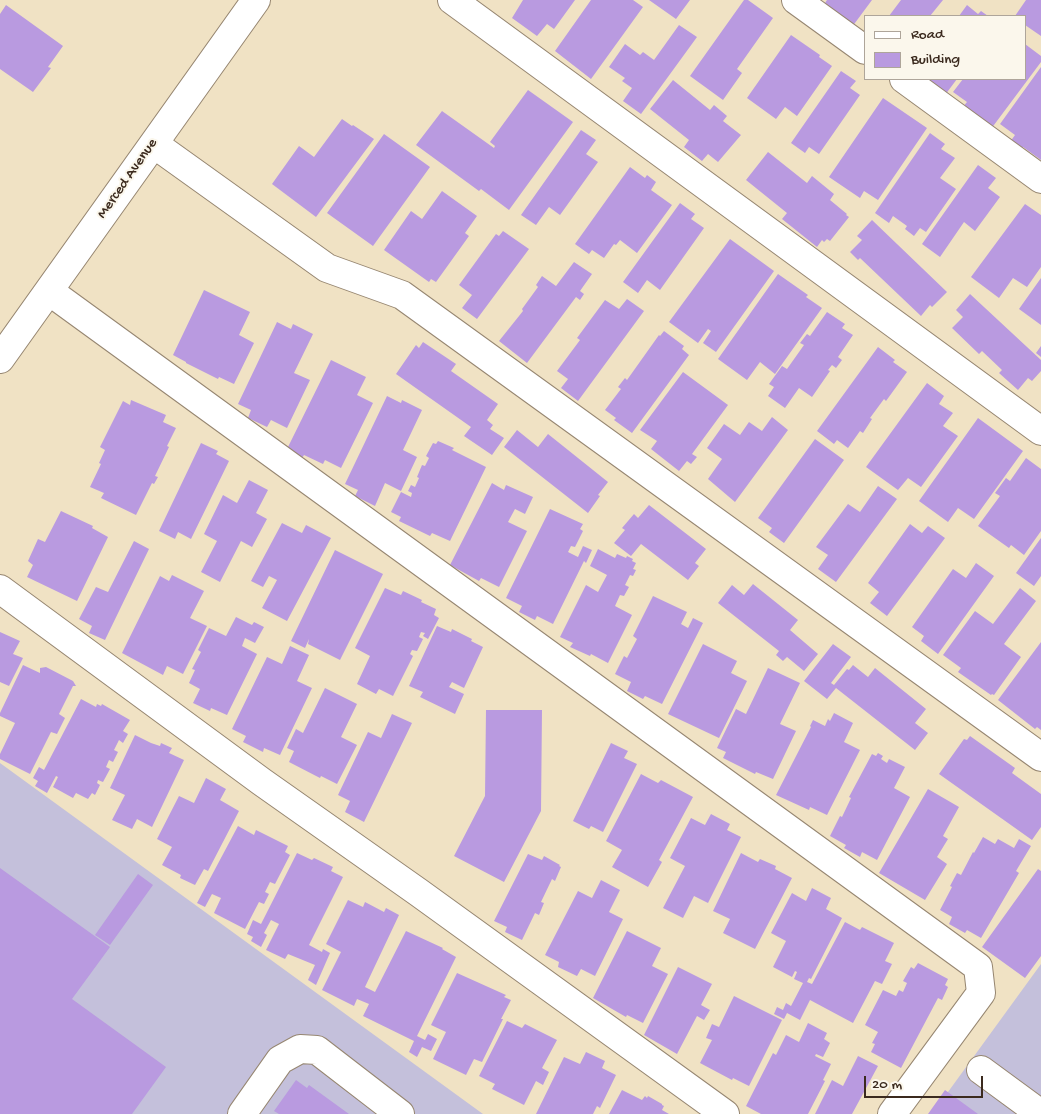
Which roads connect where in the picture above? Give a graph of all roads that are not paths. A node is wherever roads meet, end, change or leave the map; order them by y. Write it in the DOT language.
graph roads {
  1 [pos="452,0"];
  2 [pos="796,0"];
  3 [pos="254,1"];
  4 [pos="864,49"];
  5 [pos="905,80"];
  6 [pos="154,144"];
  7 [pos="1041,179"];
  8 [pos="49,291"];
  9 [pos="0,358"];
  10 [pos="1041,431"];
  11 [pos="0,589"];
  12 [pos="1041,757"];
  13 [pos="981,1070"];
  14 [pos="242,1114"];
  15 [pos="400,1114"];
  16 [pos="725,1114"];
  17 [pos="892,1114"];
  18 [pos="1041,1114"];
  1 -- 10 [label="street"];
  2 -- 4 [label="street"];
  3 -- 6 [label="street, Merced Avenue"];
  5 -- 7 [label="street"];
  6 -- 8 [label="street, Merced Avenue"];
  6 -- 12 [label="street"];
  8 -- 9 [label="street, Merced Avenue"];
  8 -- 17 [label="street"];
  11 -- 16 [label="street"];
  13 -- 18 [label="street"];
  14 -- 15 [label="street"];
}
